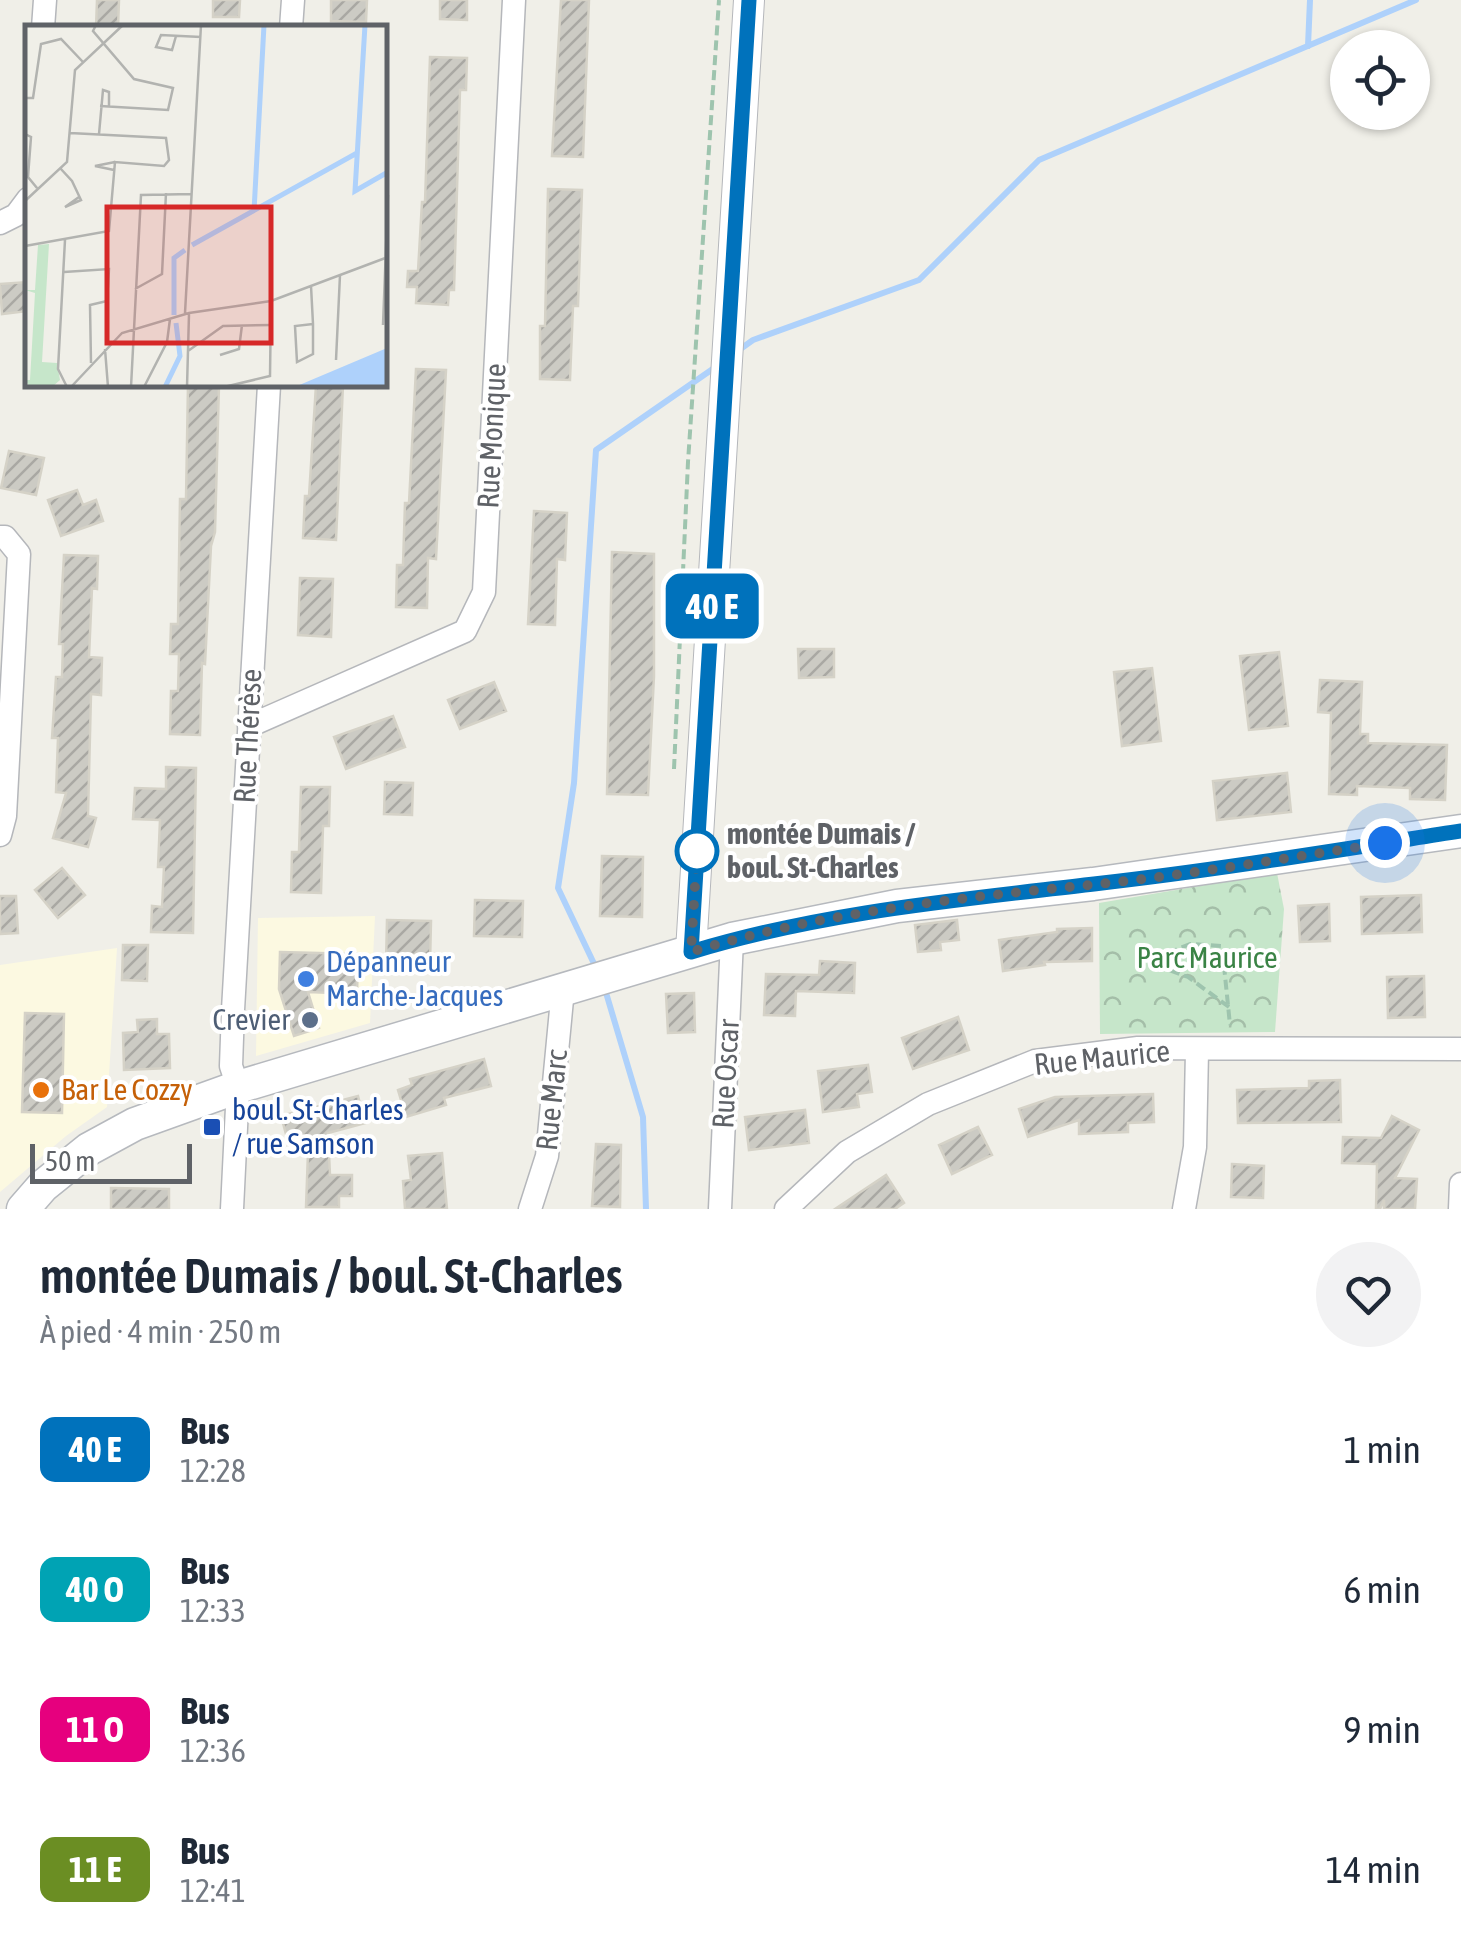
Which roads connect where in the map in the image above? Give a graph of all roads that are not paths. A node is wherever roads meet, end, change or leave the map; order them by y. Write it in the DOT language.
graph roads {
  1 [pos="44,0"];
  2 [pos="293,0"];
  3 [pos="514,0"];
  4 [pos="748,0"];
  5 [pos="43,25"];
  6 [pos="291,25"];
  7 [pos="25,203"];
  8 [pos="0,223"];
  9 [pos="269,388"];
  10 [pos="0,537"];
  11 [pos="248,726"];
  12 [pos="1461,831"];
  13 [pos="0,835"];
  14 [pos="732,939"];
  15 [pos="691,952"];
  16 [pos="563,989"];
  17 [pos="1461,1049"];
  18 [pos="1197,1051"];
  19 [pos="238,1087"];
  20 [pos="1461,1184"];
  21 [pos="23,1209"];
  22 [pos="232,1209"];
  23 [pos="530,1209"];
  24 [pos="720,1209"];
  25 [pos="786,1209"];
  26 [pos="1184,1209"];
  27 [pos="1460,1209"];
  1 -- 5 [label="street"];
  2 -- 6 [label="street"];
  3 -- 11 [label="street, Rue Monique"];
  4 -- 15 [label="street"];
  7 -- 8 [label="street"];
  9 -- 11 [label="street, Rue Thérèse"];
  10 -- 13 [label="street"];
  11 -- 19 [label="street, Rue Thérèse"];
  12 -- 14 [label="main road"];
  14 -- 15 [label="main road"];
  14 -- 24 [label="street, Rue Oscar"];
  15 -- 16 [label="main road"];
  16 -- 19 [label="main road"];
  16 -- 23 [label="street, Rue Marc"];
  17 -- 18 [label="street, Rue Maurice"];
  18 -- 25 [label="street, Rue Maurice"];
  18 -- 26 [label="street"];
  19 -- 21 [label="main road"];
  19 -- 22 [label="street, Rue Thérèse"];
  20 -- 27 [label="street"];
}
